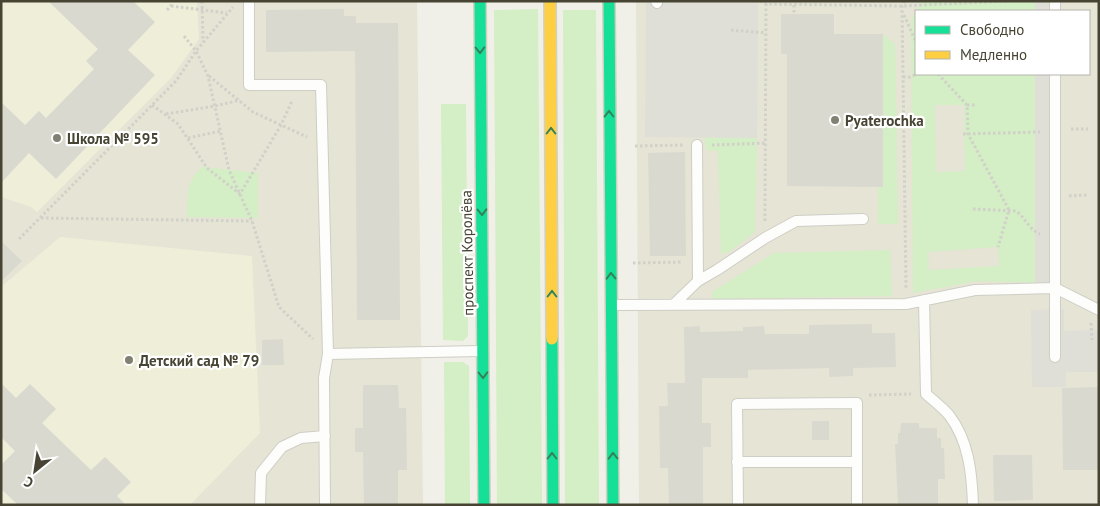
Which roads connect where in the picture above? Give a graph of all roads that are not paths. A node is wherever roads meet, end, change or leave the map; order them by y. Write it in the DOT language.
graph roads {
  1 [pos="249,1"];
  2 [pos="480,1"];
  3 [pos="550,1"];
  4 [pos="609,1"];
  5 [pos="1055,75"];
  6 [pos="697,145"];
  7 [pos="863,219"];
  8 [pos="698,281"];
  9 [pos="1055,288"];
  10 [pos="924,300"];
  11 [pos="673,305"];
  12 [pos="611,306"];
  13 [pos="1099,310"];
  14 [pos="483,351"];
  15 [pos="328,354"];
  16 [pos="1055,357"];
  17 [pos="325,436"];
  18 [pos="737,462"];
  19 [pos="857,462"];
  20 [pos="260,505"];
  21 [pos="326,505"];
  22 [pos="484,505"];
  23 [pos="553,505"];
  24 [pos="613,505"];
  25 [pos="738,505"];
  26 [pos="857,505"];
  27 [pos="973,505"];
  1 -- 15 [label="lane"];
  2 -- 14 [label="street, проспект Королёва, one-way"];
  23 -- 3 [label="street, one-way"];
  12 -- 4 [label="street, one-way"];
  5 -- 9 [label="lane"];
  6 -- 8 [label="lane"];
  7 -- 8 [label="lane"];
  8 -- 11 [label="lane"];
  9 -- 10 [label="lane"];
  9 -- 13 [label="lane"];
  9 -- 16 [label="lane"];
  10 -- 11 [label="lane"];
  10 -- 27 [label="lane"];
  11 -- 12 [label="lane"];
  24 -- 12 [label="street, one-way"];
  14 -- 15 [label="lane"];
  14 -- 22 [label="street, проспект Королёва, one-way"];
  15 -- 17 [label="lane"];
  17 -- 20 [label="lane"];
  17 -- 21 [label="lane"];
  18 -- 19 [label="lane"];
  18 -- 19 [label="lane"];
  18 -- 25 [label="lane"];
  19 -- 26 [label="lane"];
}
